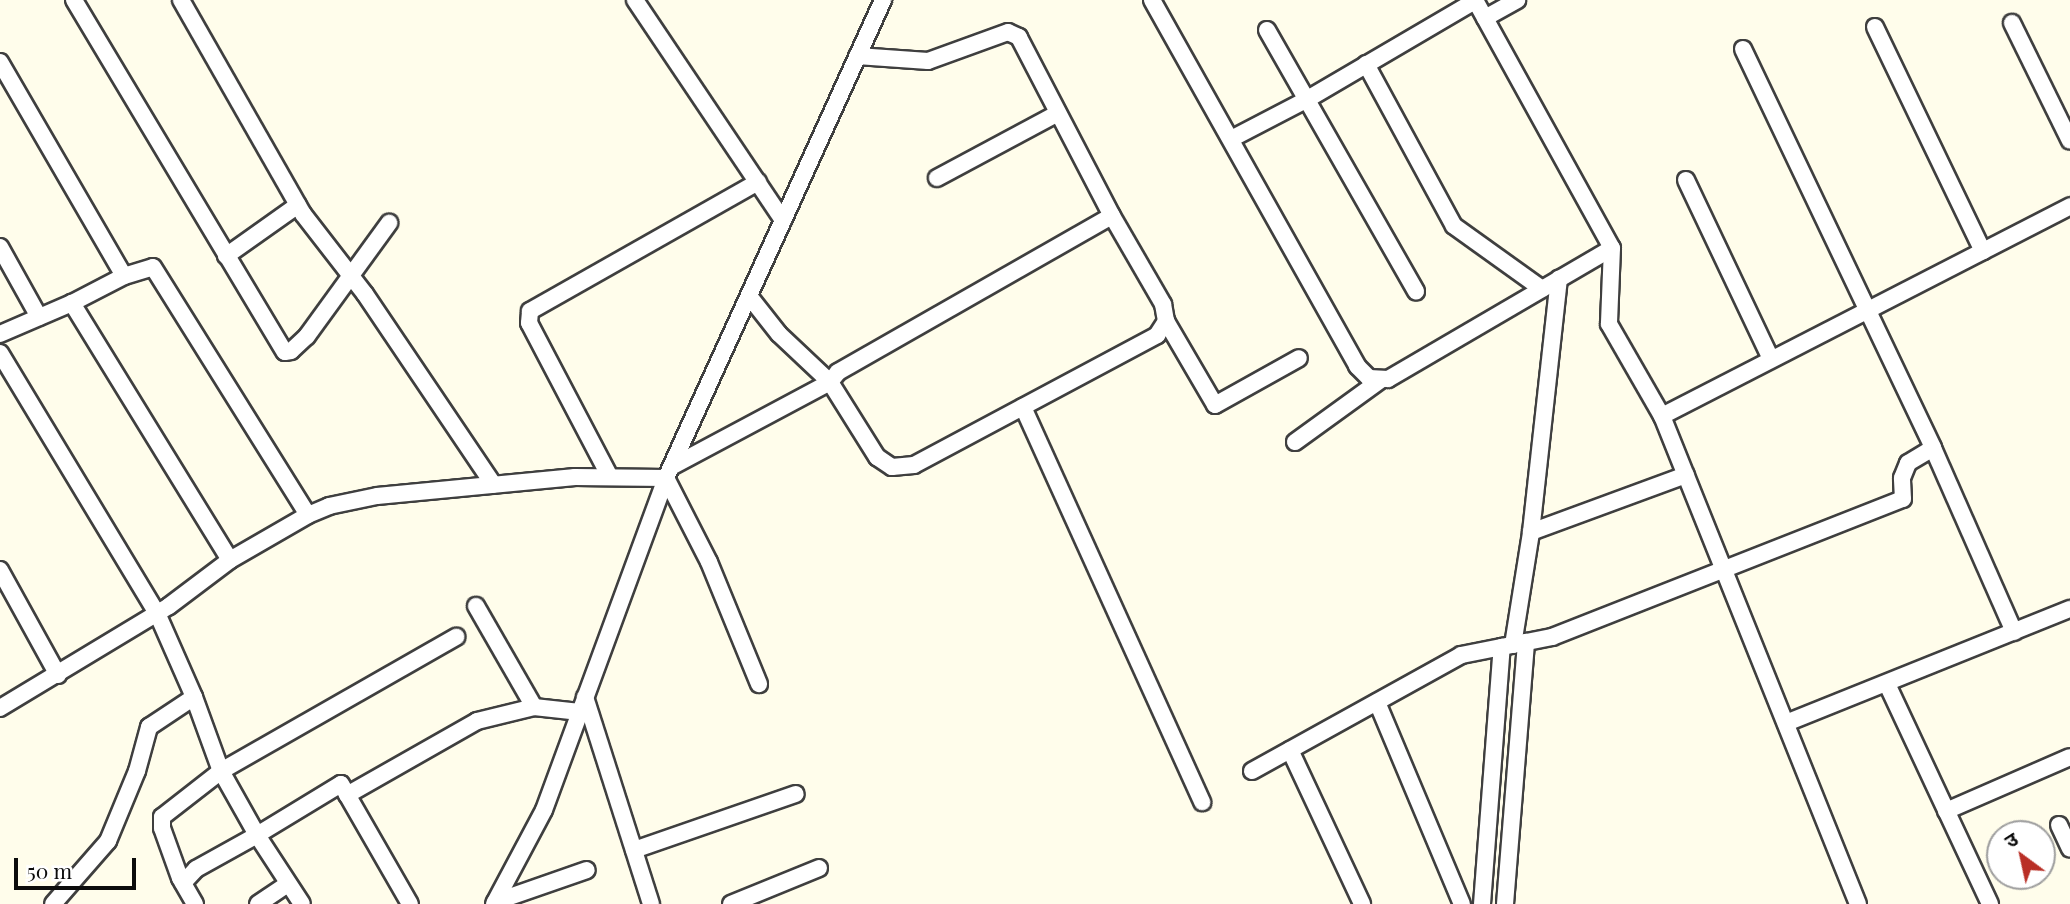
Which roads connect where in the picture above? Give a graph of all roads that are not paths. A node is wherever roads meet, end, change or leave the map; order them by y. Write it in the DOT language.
graph roads {
  1 [pos="74,0"];
  2 [pos="181,0"];
  3 [pos="635,0"];
  4 [pos="883,0"];
  5 [pos="1152,0"];
  6 [pos="1517,0"];
  7 [pos="1475,1"];
  8 [pos="1485,18"];
  9 [pos="2012,23"];
  10 [pos="1875,27"];
  11 [pos="1267,30"];
  12 [pos="1742,48"];
  13 [pos="857,56"];
  14 [pos="0,62"];
  15 [pos="1366,64"];
  16 [pos="1306,100"];
  17 [pos="1058,113"];
  18 [pos="1231,139"];
  19 [pos="2070,141"];
  20 [pos="937,178"];
  21 [pos="1686,180"];
  22 [pos="758,182"];
  23 [pos="299,205"];
  24 [pos="2070,206"];
  25 [pos="1112,216"];
  26 [pos="783,220"];
  27 [pos="389,223"];
  28 [pos="0,247"];
  29 [pos="1612,248"];
  30 [pos="1983,251"];
  31 [pos="226,256"];
  32 [pos="124,276"];
  33 [pos="351,276"];
  34 [pos="1559,279"];
  35 [pos="1542,289"];
  36 [pos="1416,291"];
  37 [pos="749,296"];
  38 [pos="72,303"];
  39 [pos="1867,309"];
  40 [pos="40,317"];
  41 [pos="1166,321"];
  42 [pos="0,334"];
  43 [pos="0,353"];
  44 [pos="1298,358"];
  45 [pos="1770,359"];
  46 [pos="1382,379"];
  47 [pos="830,382"];
  48 [pos="1023,407"];
  49 [pos="1662,416"];
  50 [pos="1295,442"];
  51 [pos="1933,448"];
  52 [pos="669,472"];
  53 [pos="1686,475"];
  54 [pos="610,477"];
  55 [pos="494,485"];
  56 [pos="308,515"];
  57 [pos="1531,532"];
  58 [pos="230,560"];
  59 [pos="0,570"];
  60 [pos="1723,570"];
  61 [pos="475,606"];
  62 [pos="2070,609"];
  63 [pos="157,612"];
  64 [pos="2014,632"];
  65 [pos="456,637"];
  66 [pos="1514,644"];
  67 [pos="58,675"];
  68 [pos="759,684"];
  69 [pos="1887,684"];
  70 [pos="194,696"];
  71 [pos="1377,702"];
  72 [pos="583,704"];
  73 [pos="534,707"];
  74 [pos="0,708"];
  75 [pos="1786,723"];
  76 [pos="1290,750"];
  77 [pos="2070,757"];
  78 [pos="221,771"];
  79 [pos="1252,771"];
  80 [pos="796,794"];
  81 [pos="347,795"];
  82 [pos="1202,802"];
  83 [pos="1946,811"];
  84 [pos="2059,825"];
  85 [pos="257,835"];
  86 [pos="2070,849"];
  87 [pos="634,850"];
  88 [pos="819,868"];
  89 [pos="587,870"];
  90 [pos="183,883"];
  91 [pos="288,884"];
  92 [pos="495,903"];
  93 [pos="53,904"];
  94 [pos="195,904"];
  95 [pos="258,904"];
  96 [pos="302,904"];
  97 [pos="410,904"];
  98 [pos="651,904"];
  99 [pos="731,904"];
  100 [pos="1363,904"];
  101 [pos="1462,904"];
  102 [pos="1482,904"];
  103 [pos="1504,904"];
  104 [pos="1858,904"];
  105 [pos="1990,904"];
  1 -- 31 [label="street"];
  2 -- 23 [label="street"];
  3 -- 22 [label="street"];
  4 -- 13 [label="street"];
  5 -- 18 [label="street"];
  6 -- 8 [label="street"];
  7 -- 8 [label="street"];
  7 -- 15 [label="street"];
  8 -- 29 [label="street"];
  9 -- 19 [label="street"];
  10 -- 30 [label="street"];
  11 -- 16 [label="street"];
  12 -- 39 [label="street"];
  13 -- 17 [label="street"];
  13 -- 26 [label="street"];
  14 -- 32 [label="street"];
  15 -- 16 [label="street"];
  15 -- 35 [label="street"];
  16 -- 18 [label="street"];
  16 -- 36 [label="street"];
  17 -- 20 [label="street"];
  17 -- 25 [label="street"];
  18 -- 46 [label="street"];
  21 -- 45 [label="street"];
  22 -- 26 [label="street"];
  22 -- 54 [label="street"];
  23 -- 31 [label="street"];
  23 -- 33 [label="street"];
  24 -- 30 [label="street"];
  25 -- 41 [label="street"];
  25 -- 47 [label="street"];
  26 -- 37 [label="street"];
  27 -- 33 [label="street"];
  28 -- 40 [label="street"];
  29 -- 34 [label="street"];
  29 -- 49 [label="street"];
  30 -- 39 [label="street"];
  31 -- 33 [label="street"];
  32 -- 38 [label="street"];
  32 -- 56 [label="street"];
  33 -- 55 [label="street"];
  34 -- 35 [label="street"];
  34 -- 57 [label="street"];
  35 -- 46 [label="street"];
  37 -- 47 [label="street"];
  37 -- 52 [label="street"];
  38 -- 40 [label="street"];
  38 -- 58 [label="street"];
  39 -- 45 [label="street"];
  39 -- 51 [label="street"];
  40 -- 42 [label="street"];
  41 -- 44 [label="street"];
  41 -- 48 [label="street"];
  43 -- 63 [label="street"];
  45 -- 49 [label="street"];
  46 -- 50 [label="street"];
  47 -- 48 [label="street"];
  47 -- 52 [label="street"];
  48 -- 82 [label="street"];
  49 -- 53 [label="street"];
  51 -- 60 [label="street"];
  51 -- 64 [label="street"];
  52 -- 54 [label="street"];
  52 -- 68 [label="street"];
  52 -- 72 [label="street"];
  53 -- 57 [label="street"];
  53 -- 60 [label="street"];
  54 -- 55 [label="street"];
  55 -- 56 [label="street"];
  56 -- 58 [label="street"];
  57 -- 66 [label="street"];
  58 -- 63 [label="street"];
  59 -- 67 [label="street"];
  60 -- 66 [label="street"];
  60 -- 75 [label="street"];
  61 -- 73 [label="street"];
  62 -- 64 [label="street"];
  63 -- 67 [label="street"];
  63 -- 70 [label="street"];
  64 -- 69 [label="street"];
  65 -- 78 [label="street"];
  66 -- 71 [label="street"];
  66 -- 102 [label="street"];
  66 -- 103 [label="street"];
  67 -- 74 [label="street"];
  69 -- 75 [label="street"];
  69 -- 83 [label="street"];
  70 -- 78 [label="street"];
  70 -- 93 [label="street"];
  71 -- 76 [label="street"];
  71 -- 101 [label="street"];
  72 -- 73 [label="street"];
  72 -- 87 [label="street"];
  72 -- 92 [label="street"];
  73 -- 81 [label="street"];
  75 -- 104 [label="street"];
  76 -- 79 [label="street"];
  76 -- 100 [label="street"];
  77 -- 83 [label="street"];
  78 -- 85 [label="street"];
  78 -- 90 [label="street"];
  80 -- 87 [label="street"];
  81 -- 85 [label="street"];
  81 -- 97 [label="street"];
  83 -- 105 [label="street"];
  84 -- 86 [label="street"];
  85 -- 90 [label="street"];
  85 -- 91 [label="street"];
  87 -- 98 [label="street"];
  88 -- 99 [label="street"];
  89 -- 92 [label="street"];
  90 -- 94 [label="street"];
  91 -- 95 [label="street"];
  91 -- 96 [label="street"];
}
